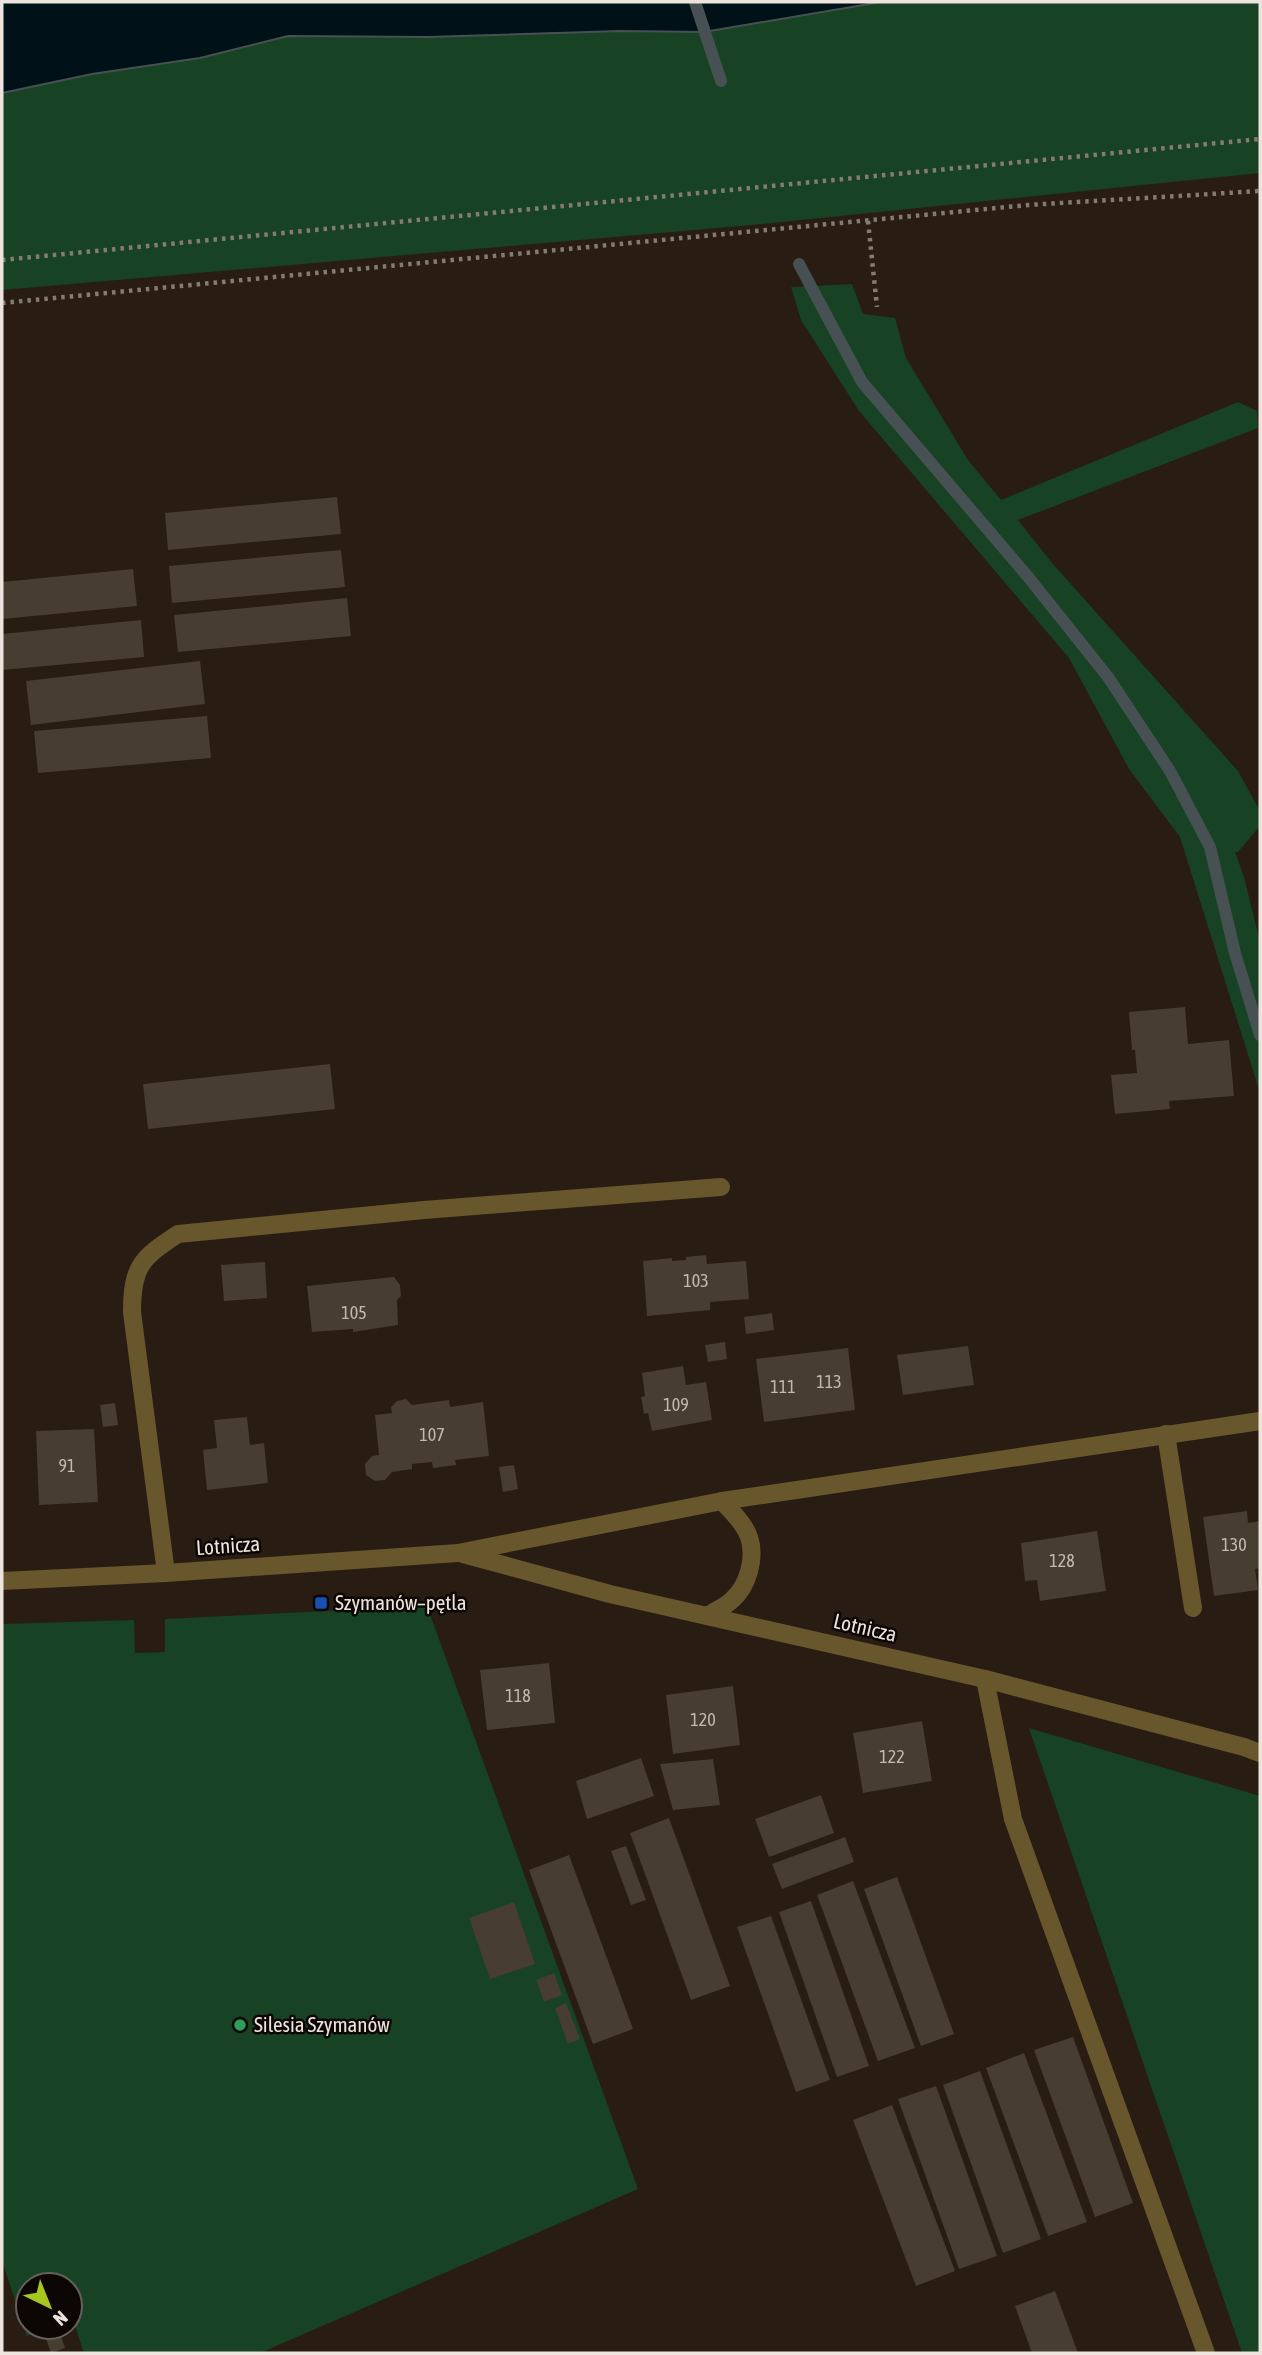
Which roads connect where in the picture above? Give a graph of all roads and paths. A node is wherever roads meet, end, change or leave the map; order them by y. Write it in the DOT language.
graph roads {
  1 [pos="1260,139"];
  2 [pos="1260,191"];
  3 [pos="868,220"];
  4 [pos="2,260"];
  5 [pos="2,303"];
  6 [pos="877,307"];
  7 [pos="721,1187"];
  8 [pos="1260,1420"];
  9 [pos="1166,1434"];
  10 [pos="722,1502"];
  11 [pos="458,1553"];
  12 [pos="166,1573"];
  13 [pos="2,1581"];
  14 [pos="1193,1608"];
  15 [pos="709,1615"];
  16 [pos="985,1679"];
  17 [pos="1260,1754"];
  18 [pos="1206,2353"];
  1 -- 4 [label="path"];
  2 -- 3 [label="path"];
  3 -- 5 [label="path"];
  3 -- 6 [label="path"];
  7 -- 12 [label="street"];
  8 -- 9 [label="street, Lotnicza"];
  9 -- 10 [label="street, Lotnicza"];
  9 -- 14 [label="street"];
  10 -- 11 [label="street, Lotnicza"];
  10 -- 15 [label="street"];
  11 -- 12 [label="street, Lotnicza"];
  11 -- 15 [label="street, Lotnicza"];
  12 -- 13 [label="street, Lotnicza"];
  15 -- 16 [label="street, Lotnicza"];
  16 -- 17 [label="street, Lotnicza"];
  16 -- 18 [label="street"];
}
